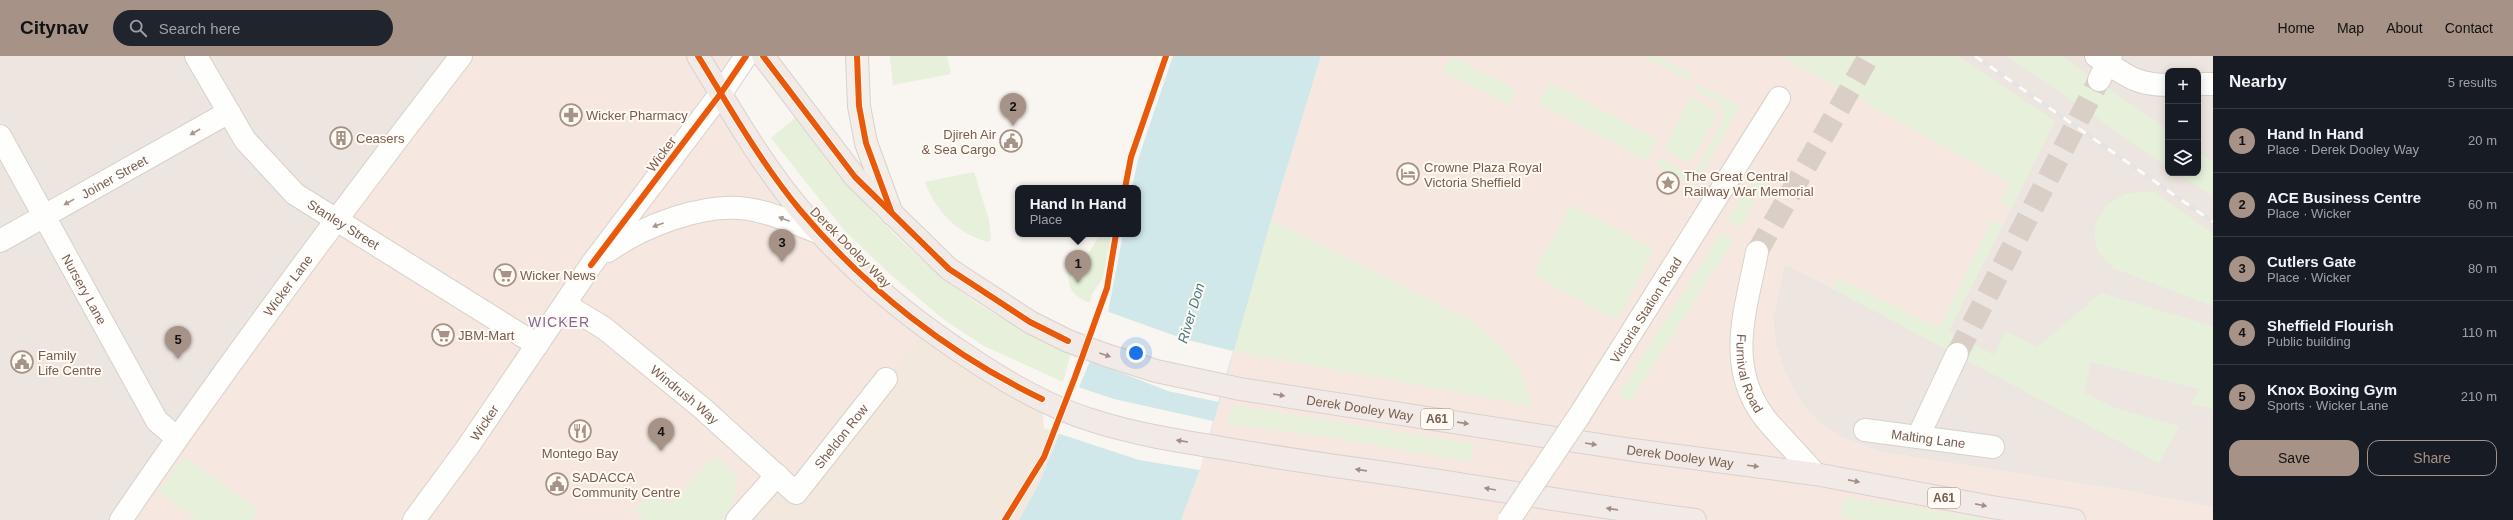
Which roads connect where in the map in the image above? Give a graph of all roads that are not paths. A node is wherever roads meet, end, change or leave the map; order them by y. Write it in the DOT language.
graph roads {
  1 [pos="196,56"];
  2 [pos="461,56"];
  3 [pos="698,56"];
  4 [pos="746,56"];
  5 [pos="763,56"];
  6 [pos="857,56"];
  7 [pos="2103,64"];
  8 [pos="2165,84"];
  9 [pos="2201,84"];
  10 [pos="2213,84"];
  11 [pos="721,93"];
  12 [pos="1779,98"];
  13 [pos="229,112"];
  14 [pos="0,136"];
  15 [pos="892,214"];
  16 [pos="45,216"];
  17 [pos="335,219"];
  18 [pos="820,233"];
  19 [pos="0,241"];
  20 [pos="1757,252"];
  21 [pos="592,265"];
  22 [pos="566,305"];
  23 [pos="537,345"];
  24 [pos="1958,354"];
  25 [pos="886,380"];
  26 [pos="1865,430"];
  27 [pos="1918,437"];
  28 [pos="177,438"];
  29 [pos="1992,447"];
  30 [pos="1815,474"];
  31 [pos="777,475"];
  32 [pos="796,493"];
  33 [pos="1637,516"];
  34 [pos="121,520"];
  35 [pos="414,520"];
  36 [pos="737,520"];
  37 [pos="1509,520"];
  38 [pos="1695,520"];
  39 [pos="2074,520"];
  1 -- 13 [label="street, Stanley Street"];
  2 -- 17 [label="street, Wicker Lane"];
  3 -- 11 [label="highway, Derek Dooley Way"];
  4 -- 11 [label="street, Wicker"];
  5 -- 15 [label="highway, Derek Dooley Way / A61"];
  6 -- 15 [label="main road"];
  7 -- 8 [label="street"];
  9 -- 10 [label="street"];
  11 -- 18 [label="highway, Derek Dooley Way"];
  11 -- 21 [label="street, Wicker"];
  12 -- 37 [label="street, Victoria Station Road, bridge"];
  13 -- 16 [label="street, Joiner Street, one-way"];
  13 -- 17 [label="street, Stanley Street"];
  14 -- 16 [label="street, Nursery Lane"];
  15 -- 30 [label="highway, Derek Dooley Way / A61, one-way"];
  16 -- 19 [label="street, Joiner Street"];
  16 -- 28 [label="street, Nursery Lane"];
  17 -- 23 [label="street, Stanley Street"];
  17 -- 28 [label="street, Wicker Lane"];
  18 -- 21 [label="street, Wicker, one-way"];
  33 -- 18 [label="highway, Derek Dooley Way, one-way"];
  20 -- 30 [label="street, Furnival Road"];
  21 -- 22 [label="street, Wicker"];
  22 -- 23 [label="street, Wicker"];
  22 -- 31 [label="street, Windrush Way"];
  23 -- 35 [label="street, Wicker"];
  24 -- 27 [label="street"];
  25 -- 32 [label="street, Sheldon Row"];
  26 -- 27 [label="street, Malting Lane"];
  27 -- 29 [label="street, Malting Lane"];
  28 -- 34 [label="street, Wicker Lane"];
  30 -- 39 [label="highway, Derek Dooley Way / A61, one-way"];
  31 -- 32 [label="street, Windrush Way"];
  31 -- 36 [label="street"];
  33 -- 38 [label="highway, Derek Dooley Way"];
}
